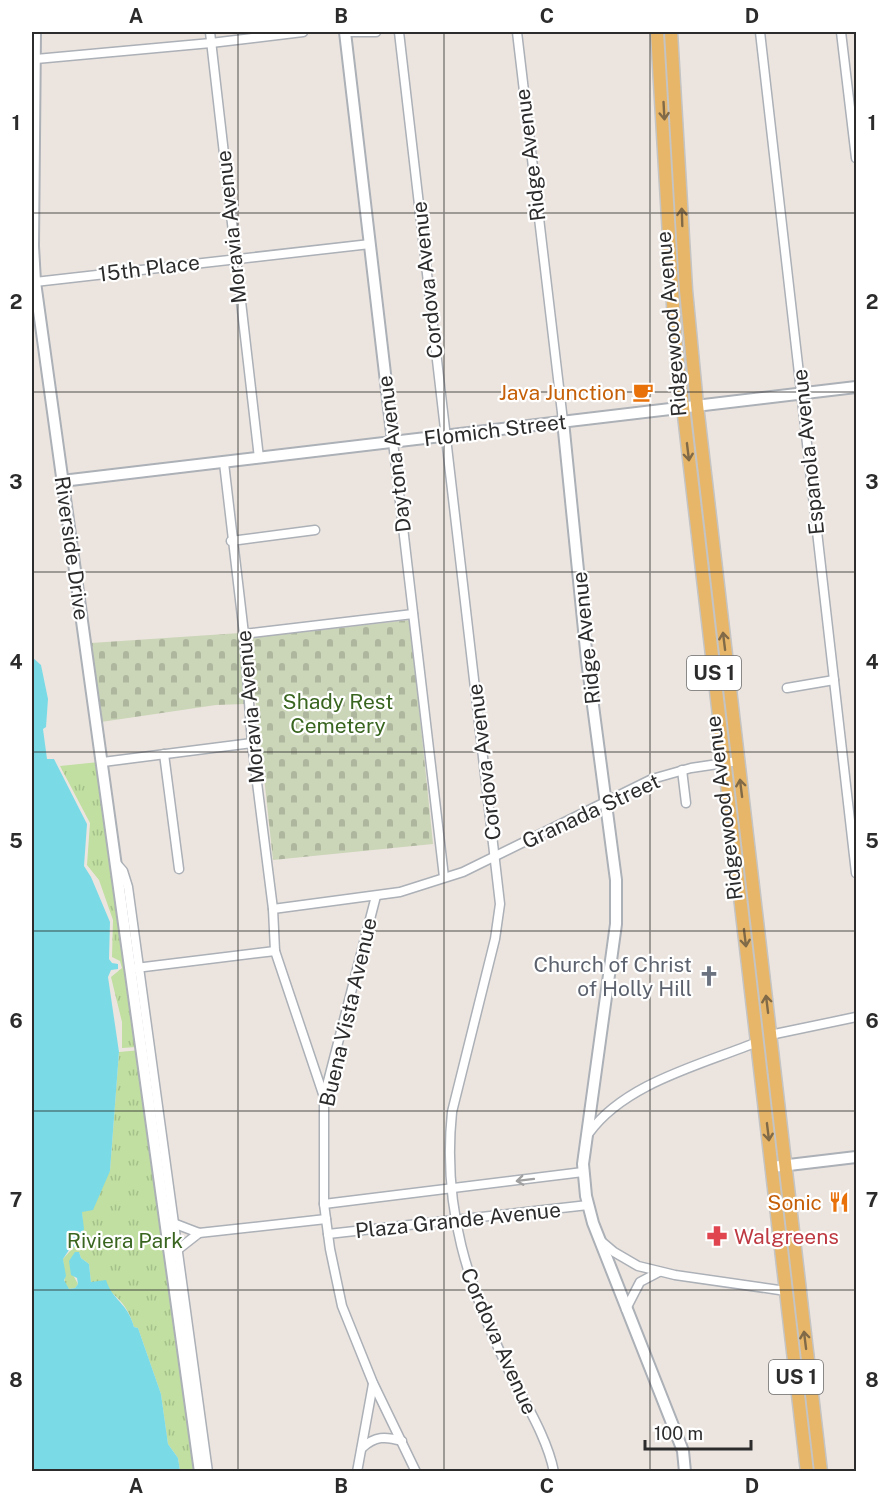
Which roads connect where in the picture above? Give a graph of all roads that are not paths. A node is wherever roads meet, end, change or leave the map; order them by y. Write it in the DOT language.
graph roads {
  1 [pos="35,32"];
  2 [pos="210,32"];
  3 [pos="303,32"];
  4 [pos="347,32"];
  5 [pos="376,32"];
  6 [pos="399,32"];
  7 [pos="517,32"];
  8 [pos="657,32"];
  9 [pos="760,32"];
  10 [pos="841,32"];
  11 [pos="672,36"];
  12 [pos="212,43"];
  13 [pos="36,59"];
  14 [pos="856,158"];
  15 [pos="370,244"];
  16 [pos="234,258"];
  17 [pos="35,282"];
  18 [pos="856,387"];
  19 [pos="802,394"];
  20 [pos="697,405"];
  21 [pos="683,407"];
  22 [pos="563,421"];
  23 [pos="445,436"];
  24 [pos="393,442"];
  25 [pos="259,458"];
  26 [pos="224,463"];
  27 [pos="62,481"];
  28 [pos="315,530"];
  29 [pos="231,541"];
  30 [pos="413,614"];
  31 [pos="244,634"];
  32 [pos="834,680"];
  33 [pos="787,687"];
  34 [pos="252,743"];
  35 [pos="164,754"];
  36 [pos="738,761"];
  37 [pos="103,762"];
  38 [pos="724,763"];
  39 [pos="682,770"];
  40 [pos="606,800"];
  41 [pos="686,803"];
  42 [pos="495,857"];
  43 [pos="179,869"];
  44 [pos="856,873"];
  45 [pos="444,877"];
  46 [pos="376,896"];
  47 [pos="273,909"];
  48 [pos="275,951"];
  49 [pos="134,968"];
  50 [pos="856,1017"];
  51 [pos="770,1035"];
  52 [pos="757,1042"];
  53 [pos="324,1097"];
  54 [pos="589,1132"];
  55 [pos="856,1157"];
  56 [pos="786,1166"];
  57 [pos="772,1167"];
  58 [pos="583,1172"];
  59 [pos="452,1189"];
  60 [pos="324,1204"];
  61 [pos="588,1205"];
  62 [pos="326,1219"];
  63 [pos="456,1221"];
  64 [pos="170,1222"];
  65 [pos="200,1233"];
  66 [pos="328,1234"];
  67 [pos="601,1241"];
  68 [pos="175,1252"];
  69 [pos="660,1271"];
  70 [pos="786,1291"];
  71 [pos="626,1309"];
  72 [pos="373,1383"];
  73 [pos="800,1405"];
  74 [pos="815,1421"];
  75 [pos="402,1441"];
  76 [pos="362,1448"];
  77 [pos="821,1466"];
  78 [pos="807,1467"];
  79 [pos="200,1472"];
  80 [pos="208,1472"];
  81 [pos="357,1472"];
  82 [pos="416,1472"];
  83 [pos="554,1472"];
  84 [pos="685,1472"];
  1 -- 13 [label="street, Riverside Drive"];
  2 -- 12 [label="street, Moravia Avenue"];
  3 -- 12 [label="street"];
  4 -- 5 [label="street"];
  4 -- 15 [label="street, Daytona Avenue"];
  6 -- 23 [label="street, Cordova Avenue"];
  7 -- 22 [label="street, Ridge Avenue"];
  8 -- 21 [label="main road, Ridgewood Avenue / US 1, one-way"];
  9 -- 19 [label="street, Espanola Avenue"];
  10 -- 14 [label="street"];
  20 -- 11 [label="main road, Ridgewood Avenue / US 1, one-way"];
  12 -- 13 [label="street"];
  12 -- 16 [label="street, Moravia Avenue"];
  13 -- 17 [label="street, Riverside Drive"];
  15 -- 16 [label="street, 15th Place"];
  15 -- 24 [label="street, Daytona Avenue"];
  16 -- 17 [label="street, 15th Place"];
  16 -- 25 [label="street, Moravia Avenue"];
  17 -- 27 [label="street, Riverside Drive"];
  18 -- 19 [label="street, Flomich Street"];
  19 -- 20 [label="street, Flomich Street"];
  19 -- 32 [label="street, Espanola Avenue"];
  20 -- 21 [label="street, Flomich Street"];
  36 -- 20 [label="main road, Ridgewood Avenue / US 1, one-way"];
  21 -- 22 [label="street, Flomich Street"];
  21 -- 38 [label="main road, Ridgewood Avenue / US 1, one-way"];
  22 -- 23 [label="street, Flomich Street"];
  22 -- 40 [label="street, Ridge Avenue"];
  23 -- 24 [label="street, Flomich Street"];
  23 -- 42 [label="street, Cordova Avenue"];
  24 -- 25 [label="street, Flomich Street"];
  24 -- 30 [label="street, Daytona Avenue"];
  25 -- 26 [label="street, Flomich Street"];
  26 -- 27 [label="street, Flomich Street"];
  26 -- 29 [label="street, Moravia Avenue"];
  27 -- 37 [label="street, Riverside Drive"];
  28 -- 29 [label="street"];
  29 -- 31 [label="street, Moravia Avenue"];
  30 -- 31 [label="street"];
  30 -- 45 [label="street, Daytona Avenue"];
  31 -- 34 [label="street, Moravia Avenue"];
  32 -- 33 [label="street"];
  32 -- 44 [label="street, Espanola Avenue"];
  34 -- 35 [label="street"];
  34 -- 47 [label="street, Moravia Avenue"];
  35 -- 37 [label="street"];
  35 -- 43 [label="street"];
  36 -- 38 [label="street, Granada Street"];
  51 -- 36 [label="main road, Ridgewood Avenue / US 1, one-way"];
  37 -- 49 [label="street, Riverside Drive"];
  38 -- 39 [label="street, Granada Street"];
  38 -- 52 [label="main road, Ridgewood Avenue / US 1, one-way"];
  39 -- 40 [label="street, Granada Street"];
  39 -- 41 [label="street"];
  40 -- 42 [label="street, Granada Street"];
  40 -- 54 [label="street, Ridge Avenue"];
  42 -- 45 [label="street, Granada Street"];
  42 -- 59 [label="street, Cordova Avenue"];
  45 -- 46 [label="street, Granada Street"];
  46 -- 47 [label="street, Granada Street"];
  46 -- 53 [label="street, Buena Vista Avenue"];
  47 -- 48 [label="street, Moravia Avenue"];
  48 -- 49 [label="street"];
  48 -- 53 [label="street, Moravia Avenue"];
  49 -- 64 [label="street"];
  49 -- 64 [label="street, Riverside Drive"];
  50 -- 51 [label="street"];
  51 -- 56 [label="main road, Ridgewood Avenue / US 1"];
  52 -- 54 [label="street"];
  52 -- 57 [label="main road, Ridgewood Avenue / US 1, one-way"];
  53 -- 60 [label="street, Buena Vista Avenue"];
  54 -- 58 [label="street, Ridge Avenue"];
  55 -- 56 [label="street"];
  56 -- 57 [label="street"];
  74 -- 56 [label="main road, Ridgewood Avenue / US 1, one-way"];
  57 -- 70 [label="main road, Ridgewood Avenue / US 1"];
  58 -- 59 [label="street, Plaza Grande Avenue, one-way"];
  58 -- 61 [label="street, Ridge Avenue"];
  59 -- 60 [label="street, Plaza Grande Avenue"];
  59 -- 63 [label="street, Cordova Avenue"];
  60 -- 62 [label="street, Buena Vista Avenue"];
  61 -- 63 [label="street, Plaza Grande Avenue"];
  61 -- 67 [label="street, Ridge Avenue"];
  62 -- 65 [label="street, Plaza Grande Avenue"];
  62 -- 66 [label="street, Buena Vista Avenue"];
  63 -- 66 [label="street, Plaza Grande Avenue"];
  63 -- 83 [label="street, Cordova Avenue"];
  64 -- 65 [label="street, Plaza Grande Avenue"];
  64 -- 68 [label="street"];
  64 -- 68 [label="street, Riverside Drive"];
  65 -- 68 [label="street"];
  66 -- 72 [label="street, Buena Vista Avenue"];
  67 -- 69 [label="street"];
  67 -- 71 [label="street, Ridge Avenue"];
  68 -- 79 [label="street, Riverside Drive"];
  68 -- 80 [label="street"];
  69 -- 70 [label="street"];
  69 -- 71 [label="street"];
  70 -- 73 [label="main road, Ridgewood Avenue / US 1"];
  71 -- 84 [label="street, Ridge Avenue"];
  72 -- 75 [label="street, Buena Vista Avenue"];
  72 -- 76 [label="street"];
  73 -- 74 [label="main road"];
  73 -- 78 [label="main road, Ridgewood Avenue / US 1"];
  74 -- 77 [label="main road, Ridgewood Avenue / US 1"];
  75 -- 76 [label="street"];
  75 -- 82 [label="street, Buena Vista Avenue"];
  76 -- 81 [label="street"];
}
